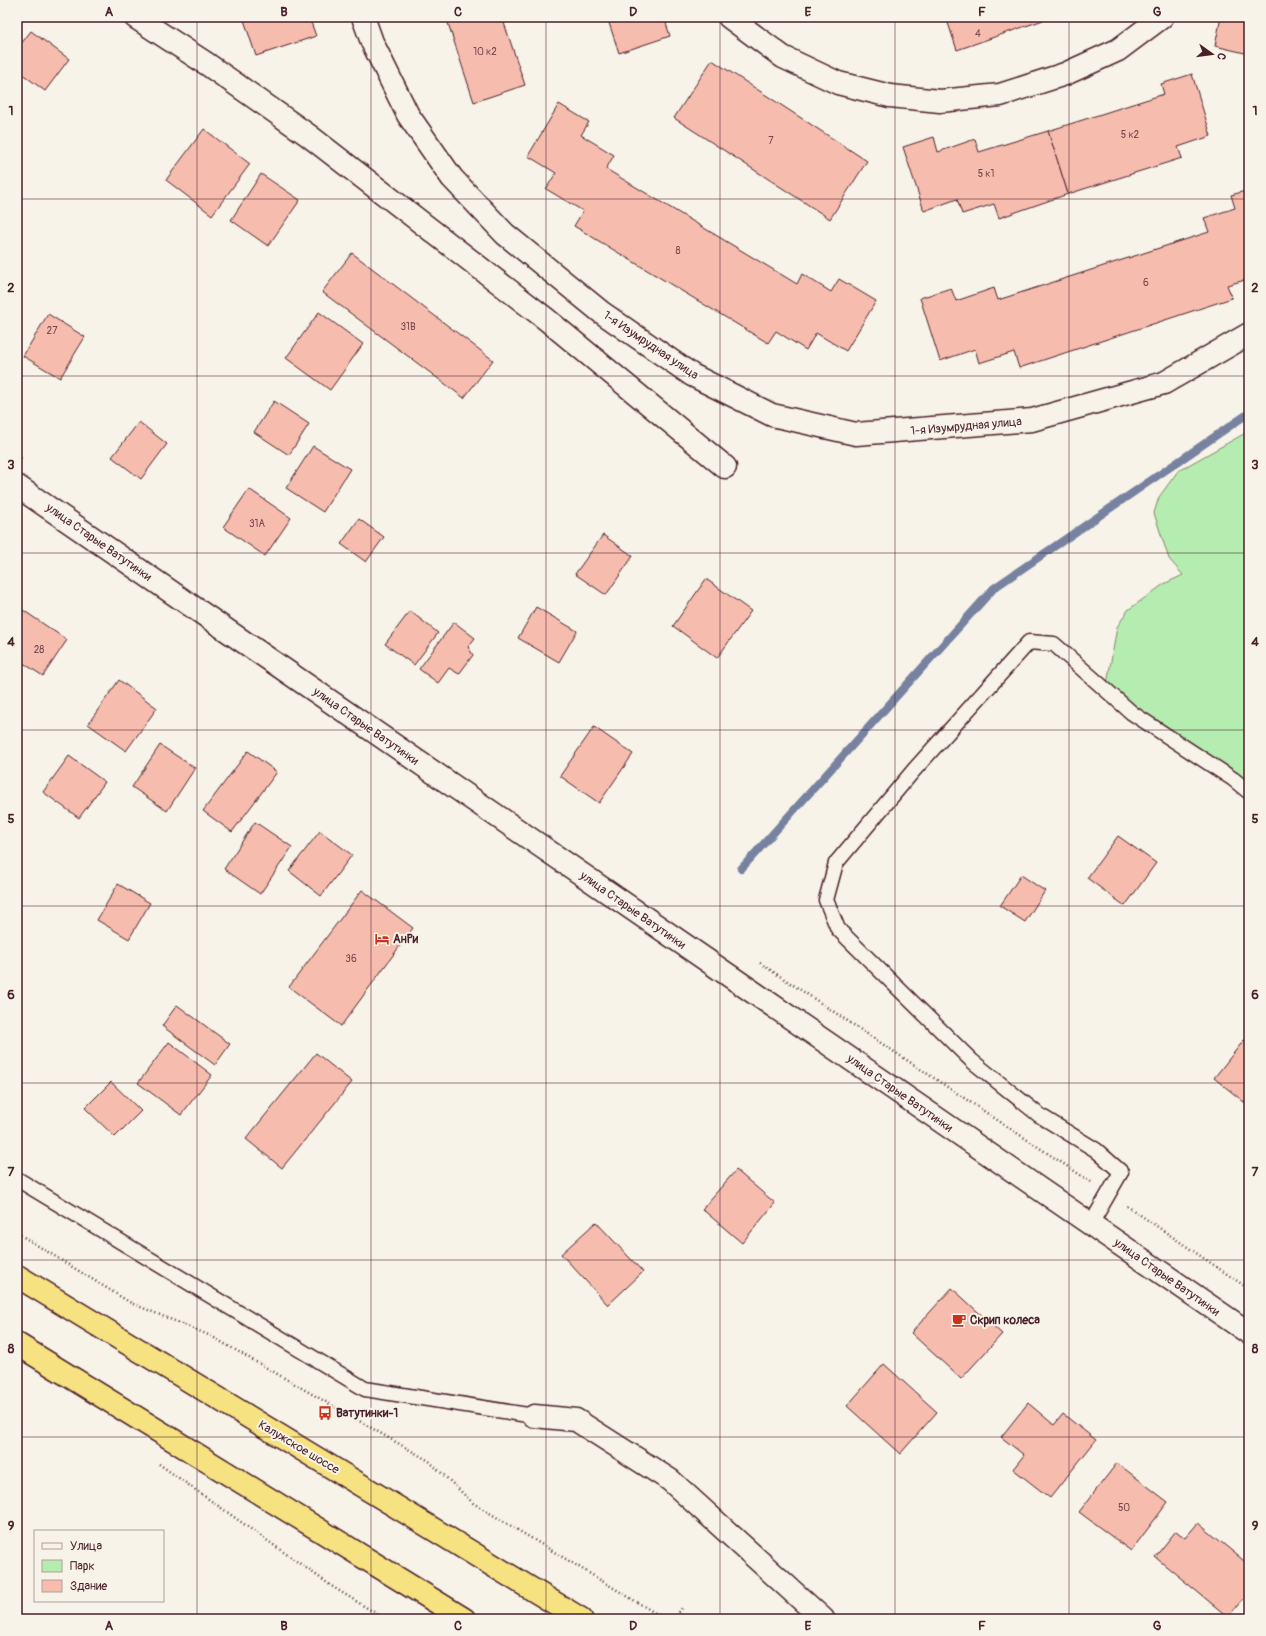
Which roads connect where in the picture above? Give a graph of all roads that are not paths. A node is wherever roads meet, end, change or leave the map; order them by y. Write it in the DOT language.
graph roads {
  1 [pos="135,17"];
  2 [pos="363,17"];
  3 [pos="729,17"];
  4 [pos="1162,17"];
  5 [pos="1249,334"];
  6 [pos="725,467"];
  7 [pos="17,486"];
  8 [pos="1249,792"];
  9 [pos="17,1179"];
  10 [pos="1091,1224"];
  11 [pos="17,1276"];
  12 [pos="1249,1333"];
  13 [pos="17,1344"];
  14 [pos="534,1416"];
  15 [pos="464,1619"];
  16 [pos="580,1619"];
  17 [pos="823,1619"];
  1 -- 6 [label="street"];
  2 -- 5 [label="street, 1-я Изумрудная улица"];
  3 -- 4 [label="street"];
  7 -- 10 [label="street, улица Старые Ватутинки"];
  8 -- 10 [label="lane"];
  9 -- 14 [label="lane"];
  10 -- 12 [label="street, улица Старые Ватутинки"];
  11 -- 16 [label="highway, Калужское шоссе"];
  13 -- 15 [label="highway"];
  14 -- 17 [label="street"];
}
